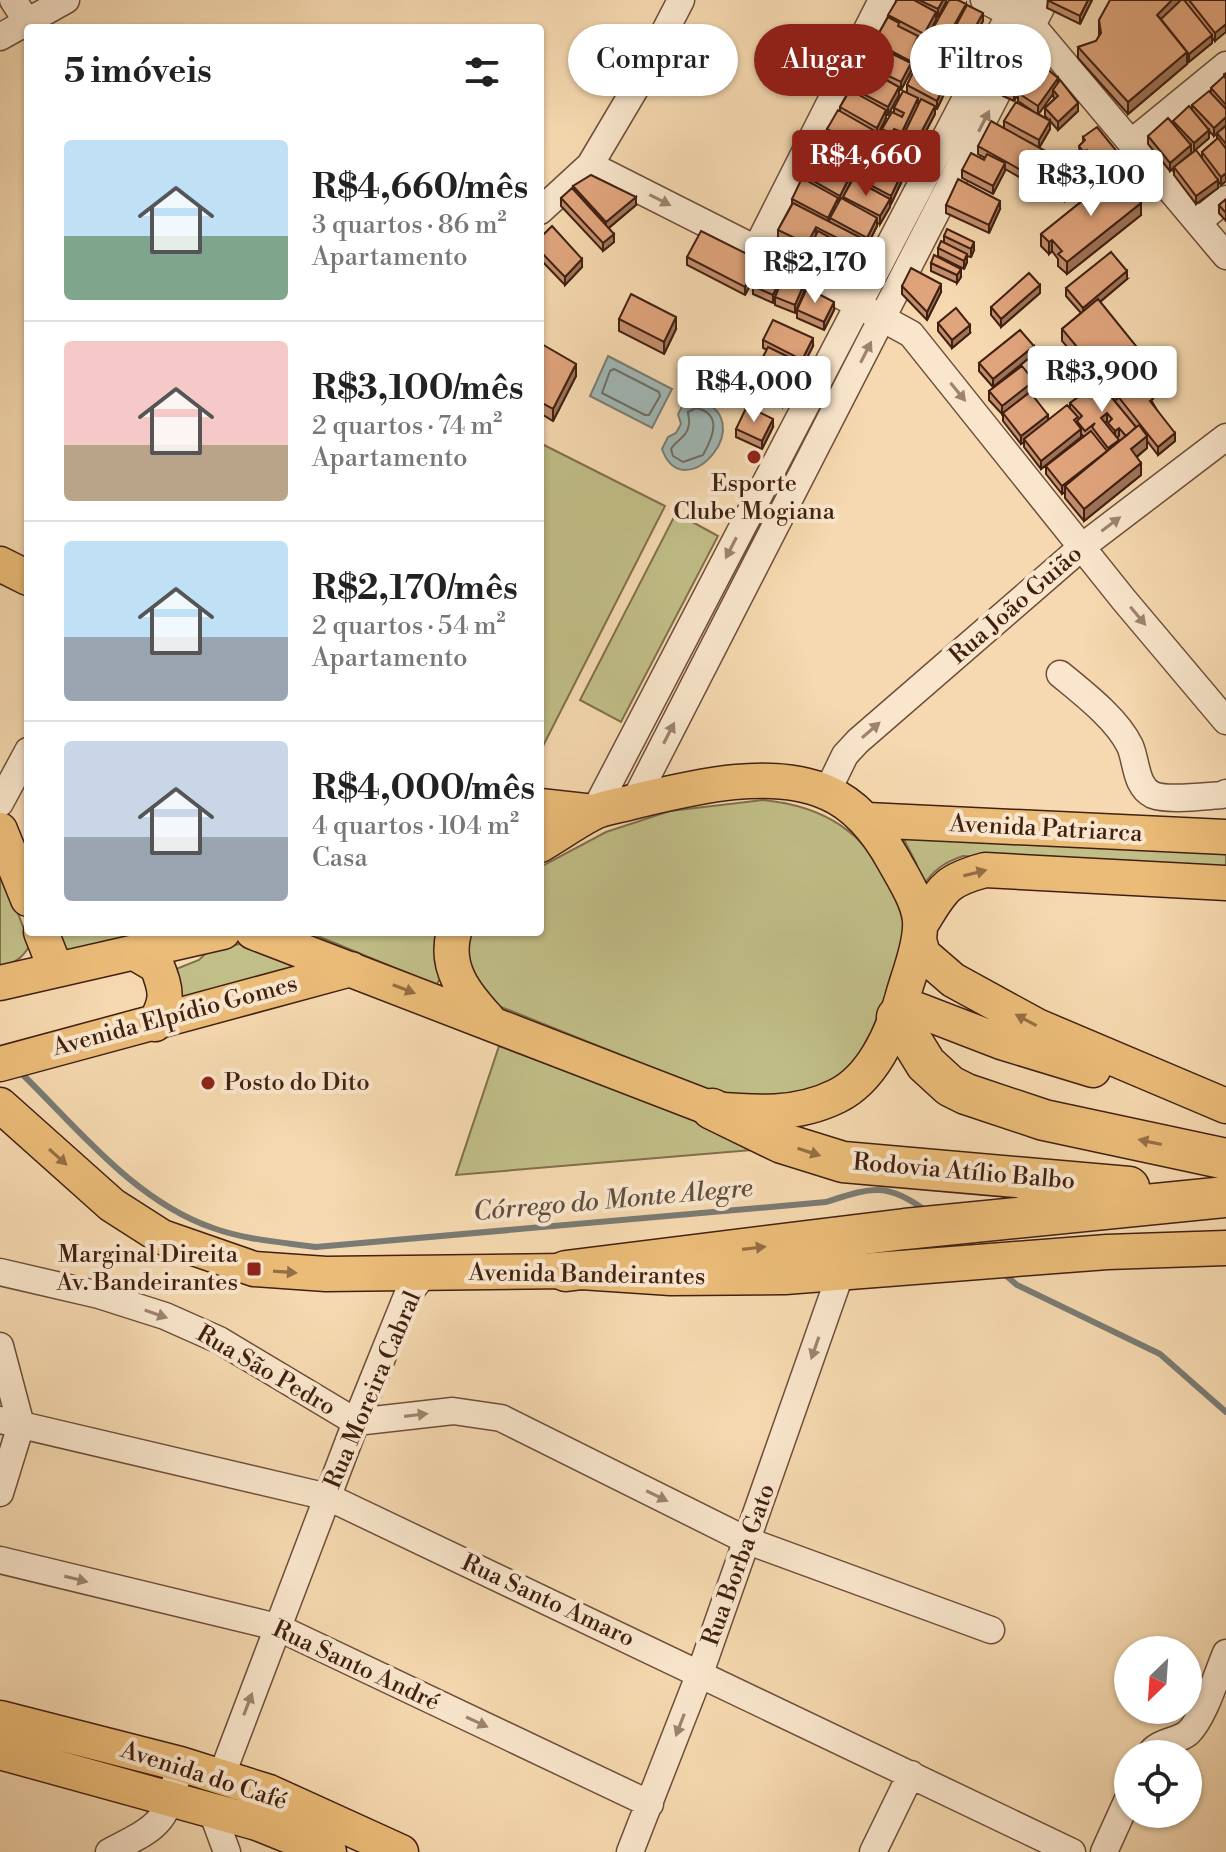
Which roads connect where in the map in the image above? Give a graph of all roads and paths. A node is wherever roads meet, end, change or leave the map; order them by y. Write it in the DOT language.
graph roads {
  1 [pos="66,0"];
  2 [pos="681,0"];
  3 [pos="882,0"];
  4 [pos="984,0"];
  5 [pos="1045,0"];
  6 [pos="1020,13"];
  7 [pos="23,15"];
  8 [pos="0,37"];
  9 [pos="1226,65"];
  10 [pos="1132,142"];
  11 [pos="590,165"];
  12 [pos="1226,199"];
  13 [pos="544,207"];
  14 [pos="1198,222"];
  15 [pos="756,249"];
  16 [pos="1226,256"];
  17 [pos="857,305"];
  18 [pos="882,321"];
  19 [pos="1226,437"];
  20 [pos="1083,546"];
  21 [pos="0,564"];
  22 [pos="24,576"];
  23 [pos="1060,674"];
  24 [pos="1226,721"];
  25 [pos="24,758"];
  26 [pos="827,792"];
  27 [pos="1226,793"];
  28 [pos="634,802"];
  29 [pos="0,803"];
  30 [pos="544,806"];
  31 [pos="594,812"];
  32 [pos="0,817"];
  33 [pos="867,820"];
  34 [pos="24,829"];
  35 [pos="0,830"];
  36 [pos="1226,837"];
  37 [pos="544,843"];
  38 [pos="1226,883"];
  39 [pos="24,889"];
  40 [pos="920,932"];
  41 [pos="43,936"];
  42 [pos="206,936"];
  43 [pos="264,936"];
  44 [pos="453,936"];
  45 [pos="135,953"];
  46 [pos="351,969"];
  47 [pos="56,970"];
  48 [pos="0,983"];
  49 [pos="897,1017"];
  50 [pos="490,1021"];
  51 [pos="155,1024"];
  52 [pos="15,1060"];
  53 [pos="0,1105"];
  54 [pos="1226,1107"];
  55 [pos="712,1109"];
  56 [pos="1226,1159"];
  57 [pos="1226,1196"];
  58 [pos="1226,1248"];
  59 [pos="566,1271"];
  60 [pos="0,1272"];
  61 [pos="424,1274"];
  62 [pos="840,1275"];
  63 [pos="0,1346"];
  64 [pos="356,1422"];
  65 [pos="11,1423"];
  66 [pos="0,1493"];
  67 [pos="328,1497"];
  68 [pos="748,1541"];
  69 [pos="0,1560"];
  70 [pos="277,1627"];
  71 [pos="991,1630"];
  72 [pos="1226,1653"];
  73 [pos="700,1673"];
  74 [pos="0,1718"];
  75 [pos="1174,1740"];
  76 [pos="0,1752"];
  77 [pos="180,1764"];
  78 [pos="911,1774"];
  79 [pos="216,1793"];
  80 [pos="171,1799"];
  81 [pos="650,1804"];
  82 [pos="1115,1828"];
  83 [pos="109,1852"];
  84 [pos="227,1852"];
  85 [pos="329,1852"];
  86 [pos="401,1852"];
  87 [pos="630,1852"];
  88 [pos="873,1852"];
  89 [pos="1072,1852"];
  90 [pos="1104,1852"];
  1 -- 7 [label="street"];
  2 -- 11 [label="street"];
  3 -- 15 [label="street"];
  4 -- 6 [label="street"];
  5 -- 6 [label="street"];
  6 -- 10 [label="street"];
  6 -- 17 [label="street"];
  18 -- 6 [label="street, one-way"];
  7 -- 8 [label="street"];
  9 -- 10 [label="street"];
  10 -- 14 [label="street"];
  11 -- 13 [label="street"];
  11 -- 15 [label="street, one-way"];
  12 -- 14 [label="street"];
  14 -- 16 [label="street"];
  15 -- 17 [label="street"];
  17 -- 18 [label="street"];
  17 -- 31 [label="street, one-way"];
  18 -- 20 [label="street, one-way"];
  28 -- 18 [label="street, one-way"];
  20 -- 19 [label="street, Rua João Guião, one-way"];
  20 -- 24 [label="street, one-way"];
  26 -- 20 [label="street, Rua João Guião, one-way"];
  21 -- 22 [label="main road"];
  23 -- 27 [label="street"];
  25 -- 29 [label="street"];
  26 -- 28 [label="main road"];
  26 -- 33 [label="main road"];
  28 -- 31 [label="main road"];
  30 -- 31 [label="main road"];
  31 -- 37 [label="main road"];
  32 -- 34 [label="main road"];
  33 -- 36 [label="main road, Avenida Patriarca"];
  33 -- 40 [label="main road"];
  35 -- 39 [label="main road"];
  40 -- 38 [label="main road, Avenida Patriarca, one-way"];
  40 -- 49 [label="main road"];
  54 -- 40 [label="main road, one-way"];
  41 -- 47 [label="main road"];
  42 -- 45 [label="main road"];
  43 -- 46 [label="main road"];
  44 -- 50 [label="main road"];
  45 -- 47 [label="main road"];
  45 -- 51 [label="main road"];
  46 -- 50 [label="main road, one-way"];
  46 -- 51 [label="main road, Avenida Elpídio Gomes"];
  47 -- 48 [label="main road"];
  49 -- 54 [label="main road"];
  49 -- 55 [label="main road"];
  56 -- 49 [label="highway, one-way"];
  50 -- 55 [label="main road"];
  51 -- 52 [label="main road, Avenida Elpídio Gomes"];
  53 -- 61 [label="main road, Avenida Bandeirantes, one-way"];
  55 -- 57 [label="highway, Rodovia Atílio Balbo, one-way"];
  59 -- 57 [label="highway, one-way"];
  58 -- 62 [label="main road, Avenida Bandeirantes"];
  59 -- 61 [label="main road, Avenida Bandeirantes"];
  59 -- 62 [label="main road, Avenida Bandeirantes"];
  60 -- 64 [label="street, Rua São Pedro, one-way"];
  61 -- 64 [label="street, Rua Moreira Cabral"];
  62 -- 68 [label="street, Rua Borba Gato, one-way"];
  63 -- 65 [label="street"];
  64 -- 67 [label="street, Rua Moreira Cabral"];
  64 -- 68 [label="street, Rua São Pedro, one-way"];
  65 -- 66 [label="street"];
  65 -- 67 [label="street, Rua Santo Amaro"];
  67 -- 70 [label="street, Rua Moreira Cabral"];
  67 -- 73 [label="street, Rua Santo Amaro"];
  68 -- 71 [label="street, Rua São Pedro"];
  68 -- 73 [label="street, Rua Borba Gato"];
  69 -- 70 [label="street, Rua Santo André, one-way"];
  79 -- 70 [label="street, Rua Moreira Cabral, one-way"];
  70 -- 81 [label="street, Rua Santo André, one-way"];
  72 -- 75 [label="street"];
  73 -- 78 [label="street, Rua Santo Amaro"];
  73 -- 81 [label="street, Rua Borba Gato, one-way"];
  74 -- 77 [label="main road, Avenida do Café"];
  76 -- 80 [label="main road, Avenida do Café"];
  77 -- 79 [label="main road, Avenida do Café"];
  77 -- 80 [label="street"];
  78 -- 88 [label="street"];
  78 -- 89 [label="street, Rua Santo Amaro"];
  79 -- 80 [label="main road, Avenida do Café"];
  79 -- 84 [label="street"];
  79 -- 85 [label="main road, Avenida do Café"];
  79 -- 86 [label="main road, Avenida do Café"];
  80 -- 83 [label="street"];
  81 -- 87 [label="street, Rua Borba Gato"];
  82 -- 90 [label="street"];
}
